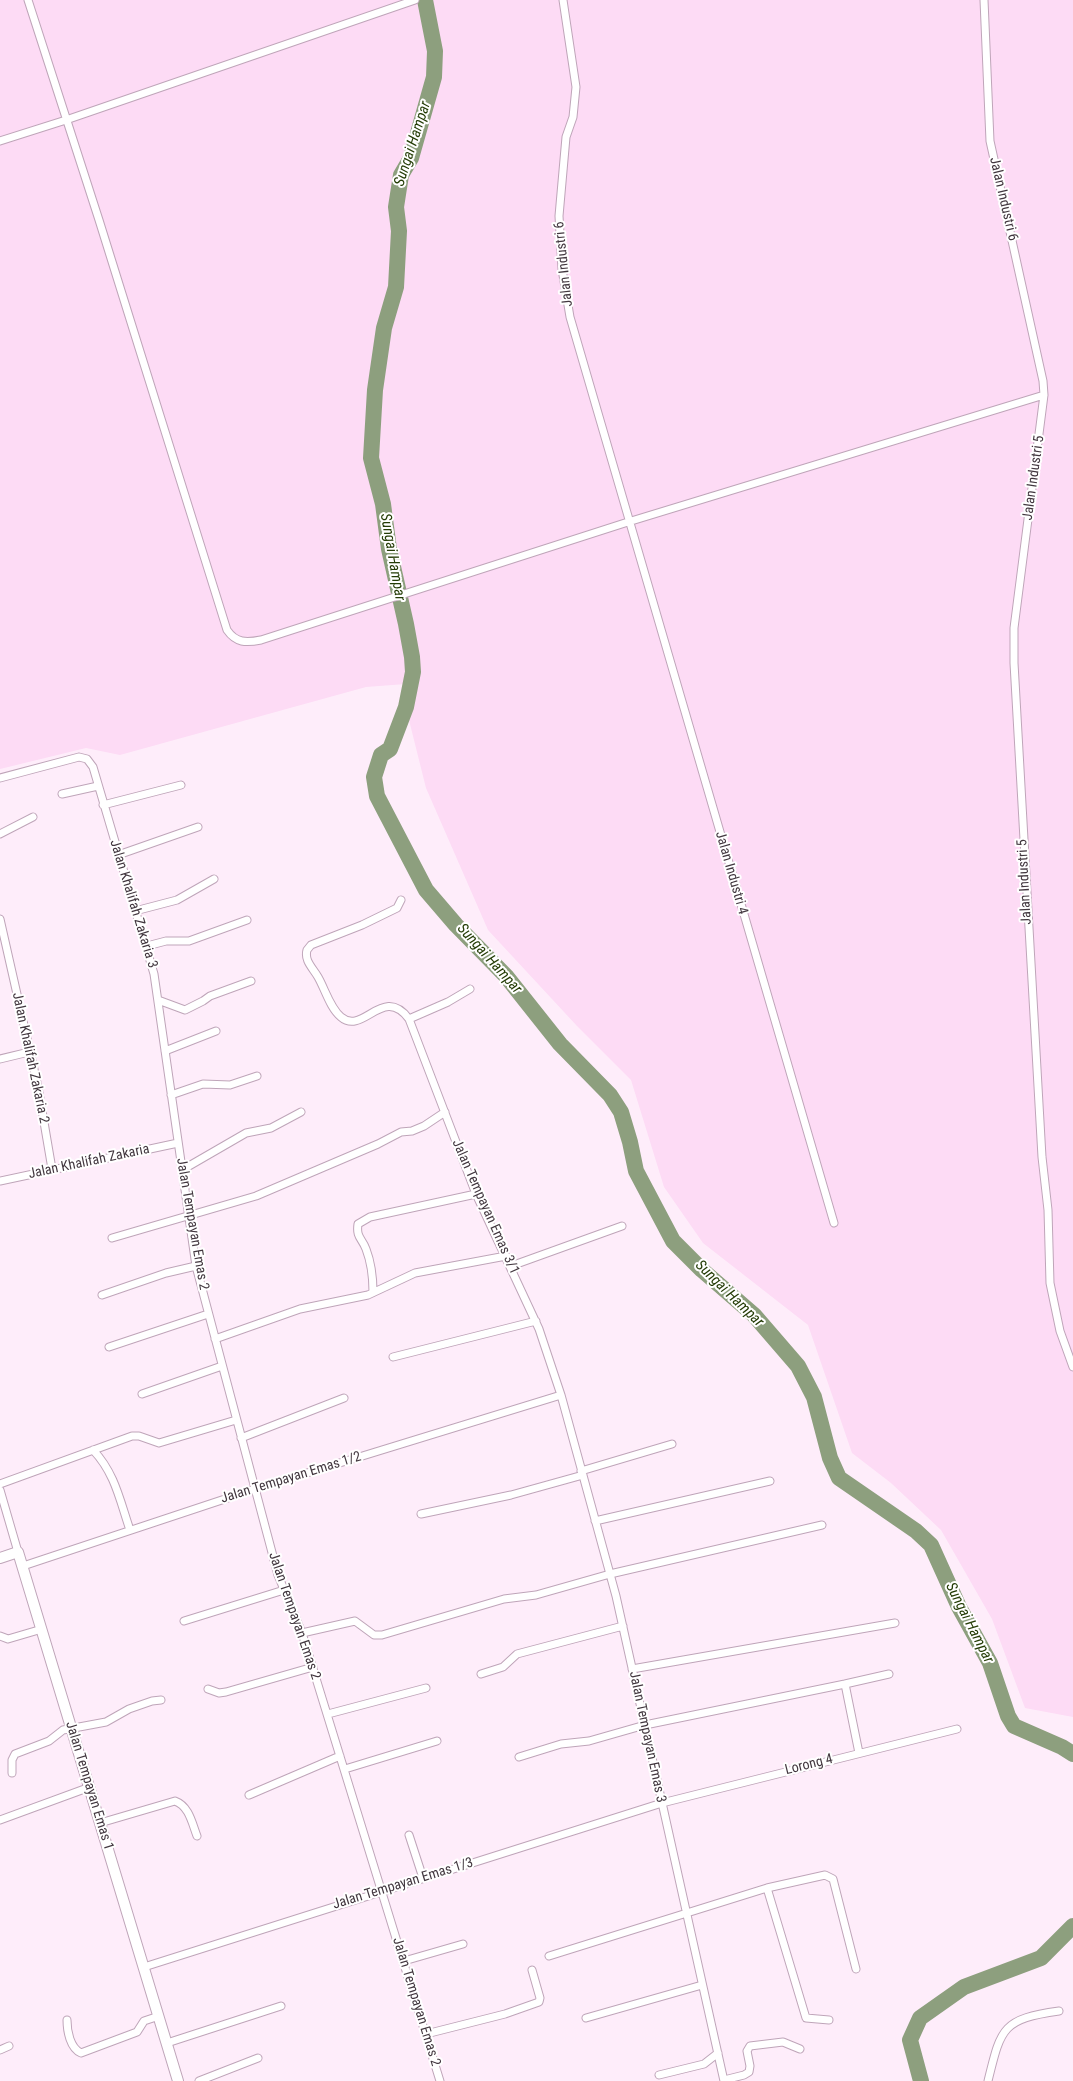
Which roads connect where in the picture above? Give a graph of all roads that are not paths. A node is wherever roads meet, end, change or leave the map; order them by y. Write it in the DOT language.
graph roads {
  1 [pos="28,0"];
  2 [pos="415,0"];
  3 [pos="563,0"];
  4 [pos="984,0"];
  5 [pos="66,120"];
  6 [pos="0,141"];
  7 [pos="1044,394"];
  8 [pos="628,522"];
  9 [pos="0,778"];
  10 [pos="181,785"];
  11 [pos="98,786"];
  12 [pos="62,794"];
  13 [pos="103,805"];
  14 [pos="34,817"];
  15 [pos="198,827"];
  16 [pos="0,834"];
  17 [pos="118,855"];
  18 [pos="214,879"];
  19 [pos="400,900"];
  20 [pos="135,912"];
  21 [pos="0,919"];
  22 [pos="247,920"];
  23 [pos="147,946"];
  24 [pos="251,981"];
  25 [pos="470,988"];
  26 [pos="158,1000"];
  27 [pos="409,1019"];
  28 [pos="216,1031"];
  29 [pos="165,1051"];
  30 [pos="29,1052"];
  31 [pos="0,1059"];
  32 [pos="257,1076"];
  33 [pos="172,1094"];
  34 [pos="301,1112"];
  35 [pos="445,1112"];
  36 [pos="178,1143"];
  37 [pos="52,1169"];
  38 [pos="182,1170"];
  39 [pos="0,1181"];
  40 [pos="476,1194"];
  41 [pos="188,1214"];
  42 [pos="834,1223"];
  43 [pos="622,1226"];
  44 [pos="112,1238"];
  45 [pos="506,1256"];
  46 [pos="196,1266"];
  47 [pos="511,1266"];
  48 [pos="373,1292"];
  49 [pos="102,1295"];
  50 [pos="208,1314"];
  51 [pos="536,1321"];
  52 [pos="215,1340"];
  53 [pos="109,1347"];
  54 [pos="393,1357"];
  55 [pos="222,1366"];
  56 [pos="1073,1367"];
  57 [pos="142,1394"];
  58 [pos="561,1395"];
  59 [pos="344,1398"];
  60 [pos="236,1420"];
  61 [pos="241,1438"];
  62 [pos="672,1444"];
  63 [pos="94,1450"];
  64 [pos="582,1473"];
  65 [pos="770,1482"];
  66 [pos="0,1484"];
  67 [pos="255,1489"];
  68 [pos="0,1490"];
  69 [pos="421,1514"];
  70 [pos="595,1521"];
  71 [pos="822,1525"];
  72 [pos="130,1530"];
  73 [pos="18,1552"];
  74 [pos="0,1558"];
  75 [pos="23,1566"];
  76 [pos="610,1574"];
  77 [pos="284,1590"];
  78 [pos="184,1621"];
  79 [pos="896,1623"];
  80 [pos="622,1626"];
  81 [pos="42,1629"];
  82 [pos="302,1633"];
  83 [pos="0,1636"];
  84 [pos="313,1667"];
  85 [pos="632,1669"];
  86 [pos="480,1674"];
  87 [pos="889,1674"];
  88 [pos="845,1684"];
  89 [pos="208,1688"];
  90 [pos="426,1688"];
  91 [pos="161,1700"];
  92 [pos="328,1714"];
  93 [pos="645,1725"];
  94 [pos="72,1727"];
  95 [pos="957,1729"];
  96 [pos="437,1741"];
  97 [pos="859,1753"];
  98 [pos="340,1756"];
  99 [pos="519,1757"];
  100 [pos="345,1769"];
  101 [pos="12,1772"];
  102 [pos="90,1787"];
  103 [pos="249,1795"];
  104 [pos="662,1803"];
  105 [pos="0,1820"];
  106 [pos="100,1823"];
  107 [pos="410,1835"];
  108 [pos="197,1836"];
  109 [pos="423,1878"];
  110 [pos="767,1888"];
  111 [pos="382,1890"];
  112 [pos="687,1913"];
  113 [pos="463,1944"];
  114 [pos="549,1956"];
  115 [pos="404,1961"];
  116 [pos="144,1967"];
  117 [pos="856,1969"];
  118 [pos="532,1970"];
  119 [pos="702,1985"];
  120 [pos="281,2006"];
  121 [pos="1059,2011"];
  122 [pos="159,2016"];
  123 [pos="586,2018"];
  124 [pos="67,2020"];
  125 [pos="829,2020"];
  126 [pos="426,2034"];
  127 [pos="167,2043"];
  128 [pos="9,2046"];
  129 [pos="800,2049"];
  130 [pos="0,2050"];
  131 [pos="718,2053"];
  132 [pos="258,2058"];
  133 [pos="659,2075"];
  134 [pos="178,2081"];
  135 [pos="199,2081"];
  136 [pos="440,2081"];
  137 [pos="724,2081"];
  138 [pos="988,2081"];
  1 -- 5 [label="street"];
  2 -- 5 [label="street"];
  3 -- 8 [label="street, Jalan Industri 6"];
  4 -- 7 [label="street, Jalan Industri 6"];
  5 -- 6 [label="street"];
  5 -- 8 [label="street"];
  7 -- 8 [label="street"];
  7 -- 56 [label="street, Jalan Industri 5"];
  8 -- 42 [label="street, Jalan Industri 4"];
  9 -- 11 [label="street, Jalan Khalifah Zakaria 3"];
  10 -- 13 [label="street"];
  11 -- 12 [label="street"];
  11 -- 13 [label="street, Jalan Khalifah Zakaria 3"];
  13 -- 17 [label="street, Jalan Khalifah Zakaria 3"];
  14 -- 16 [label="street"];
  15 -- 17 [label="street"];
  17 -- 20 [label="street, Jalan Khalifah Zakaria 3"];
  18 -- 20 [label="street"];
  19 -- 27 [label="street"];
  20 -- 23 [label="street, Jalan Khalifah Zakaria 3"];
  21 -- 30 [label="street, Jalan Khalifah Zakaria 2"];
  22 -- 23 [label="street"];
  23 -- 26 [label="street, Jalan Khalifah Zakaria 3"];
  24 -- 26 [label="street"];
  25 -- 27 [label="street"];
  26 -- 29 [label="street, Jalan Khalifah Zakaria 3"];
  27 -- 35 [label="street, Jalan Tempayan Emas 3/1"];
  28 -- 29 [label="street"];
  29 -- 33 [label="street, Jalan Khalifah Zakaria 3"];
  30 -- 31 [label="street"];
  30 -- 37 [label="street, Jalan Khalifah Zakaria 2"];
  32 -- 33 [label="street"];
  33 -- 36 [label="street, Jalan Khalifah Zakaria 3"];
  34 -- 38 [label="street"];
  35 -- 40 [label="street, Jalan Tempayan Emas 3/1"];
  35 -- 41 [label="street"];
  36 -- 37 [label="street, Jalan Khalifah Zakaria"];
  36 -- 38 [label="street, Jalan Tempayan Emas 2"];
  37 -- 39 [label="street, Jalan Khalifah Zakaria"];
  38 -- 41 [label="street, Jalan Tempayan Emas 2"];
  40 -- 45 [label="street, Jalan Tempayan Emas 3/1"];
  40 -- 48 [label="street"];
  41 -- 44 [label="street"];
  41 -- 46 [label="street, Jalan Tempayan Emas 2"];
  43 -- 47 [label="street"];
  45 -- 47 [label="street, Jalan Tempayan Emas 3/1"];
  45 -- 48 [label="street"];
  46 -- 49 [label="street"];
  46 -- 50 [label="street, Jalan Tempayan Emas 2"];
  47 -- 51 [label="street, Jalan Tempayan Emas 3/1"];
  48 -- 52 [label="street"];
  50 -- 52 [label="street, Jalan Tempayan Emas 2"];
  50 -- 53 [label="street"];
  51 -- 54 [label="street"];
  51 -- 58 [label="street, Jalan Tempayan Emas 3/1"];
  52 -- 55 [label="street, Jalan Tempayan Emas 2"];
  55 -- 57 [label="street"];
  55 -- 60 [label="street, Jalan Tempayan Emas 2"];
  58 -- 64 [label="street, Jalan Tempayan Emas 3"];
  58 -- 67 [label="street, Jalan Tempayan Emas 1/2"];
  59 -- 61 [label="street"];
  60 -- 61 [label="street, Jalan Tempayan Emas 2"];
  60 -- 63 [label="street"];
  61 -- 67 [label="street, Jalan Tempayan Emas 2"];
  62 -- 64 [label="street"];
  63 -- 66 [label="street"];
  63 -- 72 [label="street"];
  64 -- 69 [label="street"];
  64 -- 70 [label="street, Jalan Tempayan Emas 3"];
  65 -- 70 [label="street"];
  67 -- 72 [label="street, Jalan Tempayan Emas 1/2"];
  67 -- 77 [label="street, Jalan Tempayan Emas 2"];
  68 -- 73 [label="street, Jalan Tempayan Emas 1"];
  70 -- 76 [label="street, Jalan Tempayan Emas 3"];
  71 -- 76 [label="street"];
  72 -- 75 [label="street, Jalan Tempayan Emas 1/2"];
  73 -- 74 [label="street"];
  73 -- 75 [label="street, Jalan Tempayan Emas 1"];
  75 -- 81 [label="street, Jalan Tempayan Emas 1"];
  76 -- 80 [label="street, Jalan Tempayan Emas 3"];
  76 -- 82 [label="street"];
  77 -- 78 [label="street"];
  77 -- 82 [label="street, Jalan Tempayan Emas 2"];
  79 -- 85 [label="street"];
  80 -- 85 [label="street, Jalan Tempayan Emas 3"];
  80 -- 86 [label="street"];
  81 -- 83 [label="street"];
  81 -- 94 [label="street, Jalan Tempayan Emas 1"];
  82 -- 84 [label="street, Jalan Tempayan Emas 2"];
  84 -- 89 [label="street"];
  84 -- 92 [label="street, Jalan Tempayan Emas 2"];
  85 -- 93 [label="street, Jalan Tempayan Emas 3"];
  87 -- 88 [label="street"];
  88 -- 93 [label="street"];
  88 -- 97 [label="street"];
  90 -- 92 [label="street"];
  91 -- 94 [label="street"];
  92 -- 98 [label="street, Jalan Tempayan Emas 2"];
  93 -- 99 [label="street"];
  93 -- 104 [label="street, Jalan Tempayan Emas 3"];
  94 -- 101 [label="street"];
  94 -- 102 [label="street, Jalan Tempayan Emas 1"];
  95 -- 97 [label="street, Lorong 4"];
  96 -- 100 [label="street"];
  97 -- 104 [label="street, Lorong 4"];
  98 -- 100 [label="street, Jalan Tempayan Emas 2"];
  98 -- 103 [label="street"];
  100 -- 111 [label="street, Jalan Tempayan Emas 2"];
  102 -- 105 [label="street"];
  102 -- 106 [label="street, Jalan Tempayan Emas 1"];
  104 -- 109 [label="street, Jalan Tempayan Emas 1/3"];
  104 -- 112 [label="street, Jalan Tempayan Emas 3"];
  106 -- 108 [label="street"];
  106 -- 116 [label="street, Jalan Tempayan Emas 1"];
  107 -- 109 [label="street"];
  109 -- 111 [label="street, Jalan Tempayan Emas 1/3"];
  110 -- 112 [label="street"];
  110 -- 117 [label="street"];
  110 -- 125 [label="street"];
  111 -- 115 [label="street, Jalan Tempayan Emas 2"];
  111 -- 116 [label="street, Jalan Tempayan Emas 1/3"];
  112 -- 114 [label="street"];
  112 -- 119 [label="street, Jalan Tempayan Emas 3"];
  113 -- 115 [label="street"];
  115 -- 126 [label="street, Jalan Tempayan Emas 2"];
  116 -- 122 [label="street, Jalan Tempayan Emas 1"];
  118 -- 126 [label="street"];
  119 -- 123 [label="street"];
  119 -- 131 [label="street, Jalan Tempayan Emas 3"];
  120 -- 127 [label="street"];
  121 -- 138 [label="street"];
  122 -- 124 [label="street"];
  122 -- 127 [label="street, Jalan Tempayan Emas 1"];
  126 -- 136 [label="street, Jalan Tempayan Emas 2"];
  127 -- 134 [label="street, Jalan Tempayan Emas 1"];
  128 -- 130 [label="street"];
  129 -- 137 [label="street"];
  131 -- 133 [label="street"];
  131 -- 137 [label="street, Jalan Tempayan Emas 3"];
  132 -- 135 [label="street"];
}
